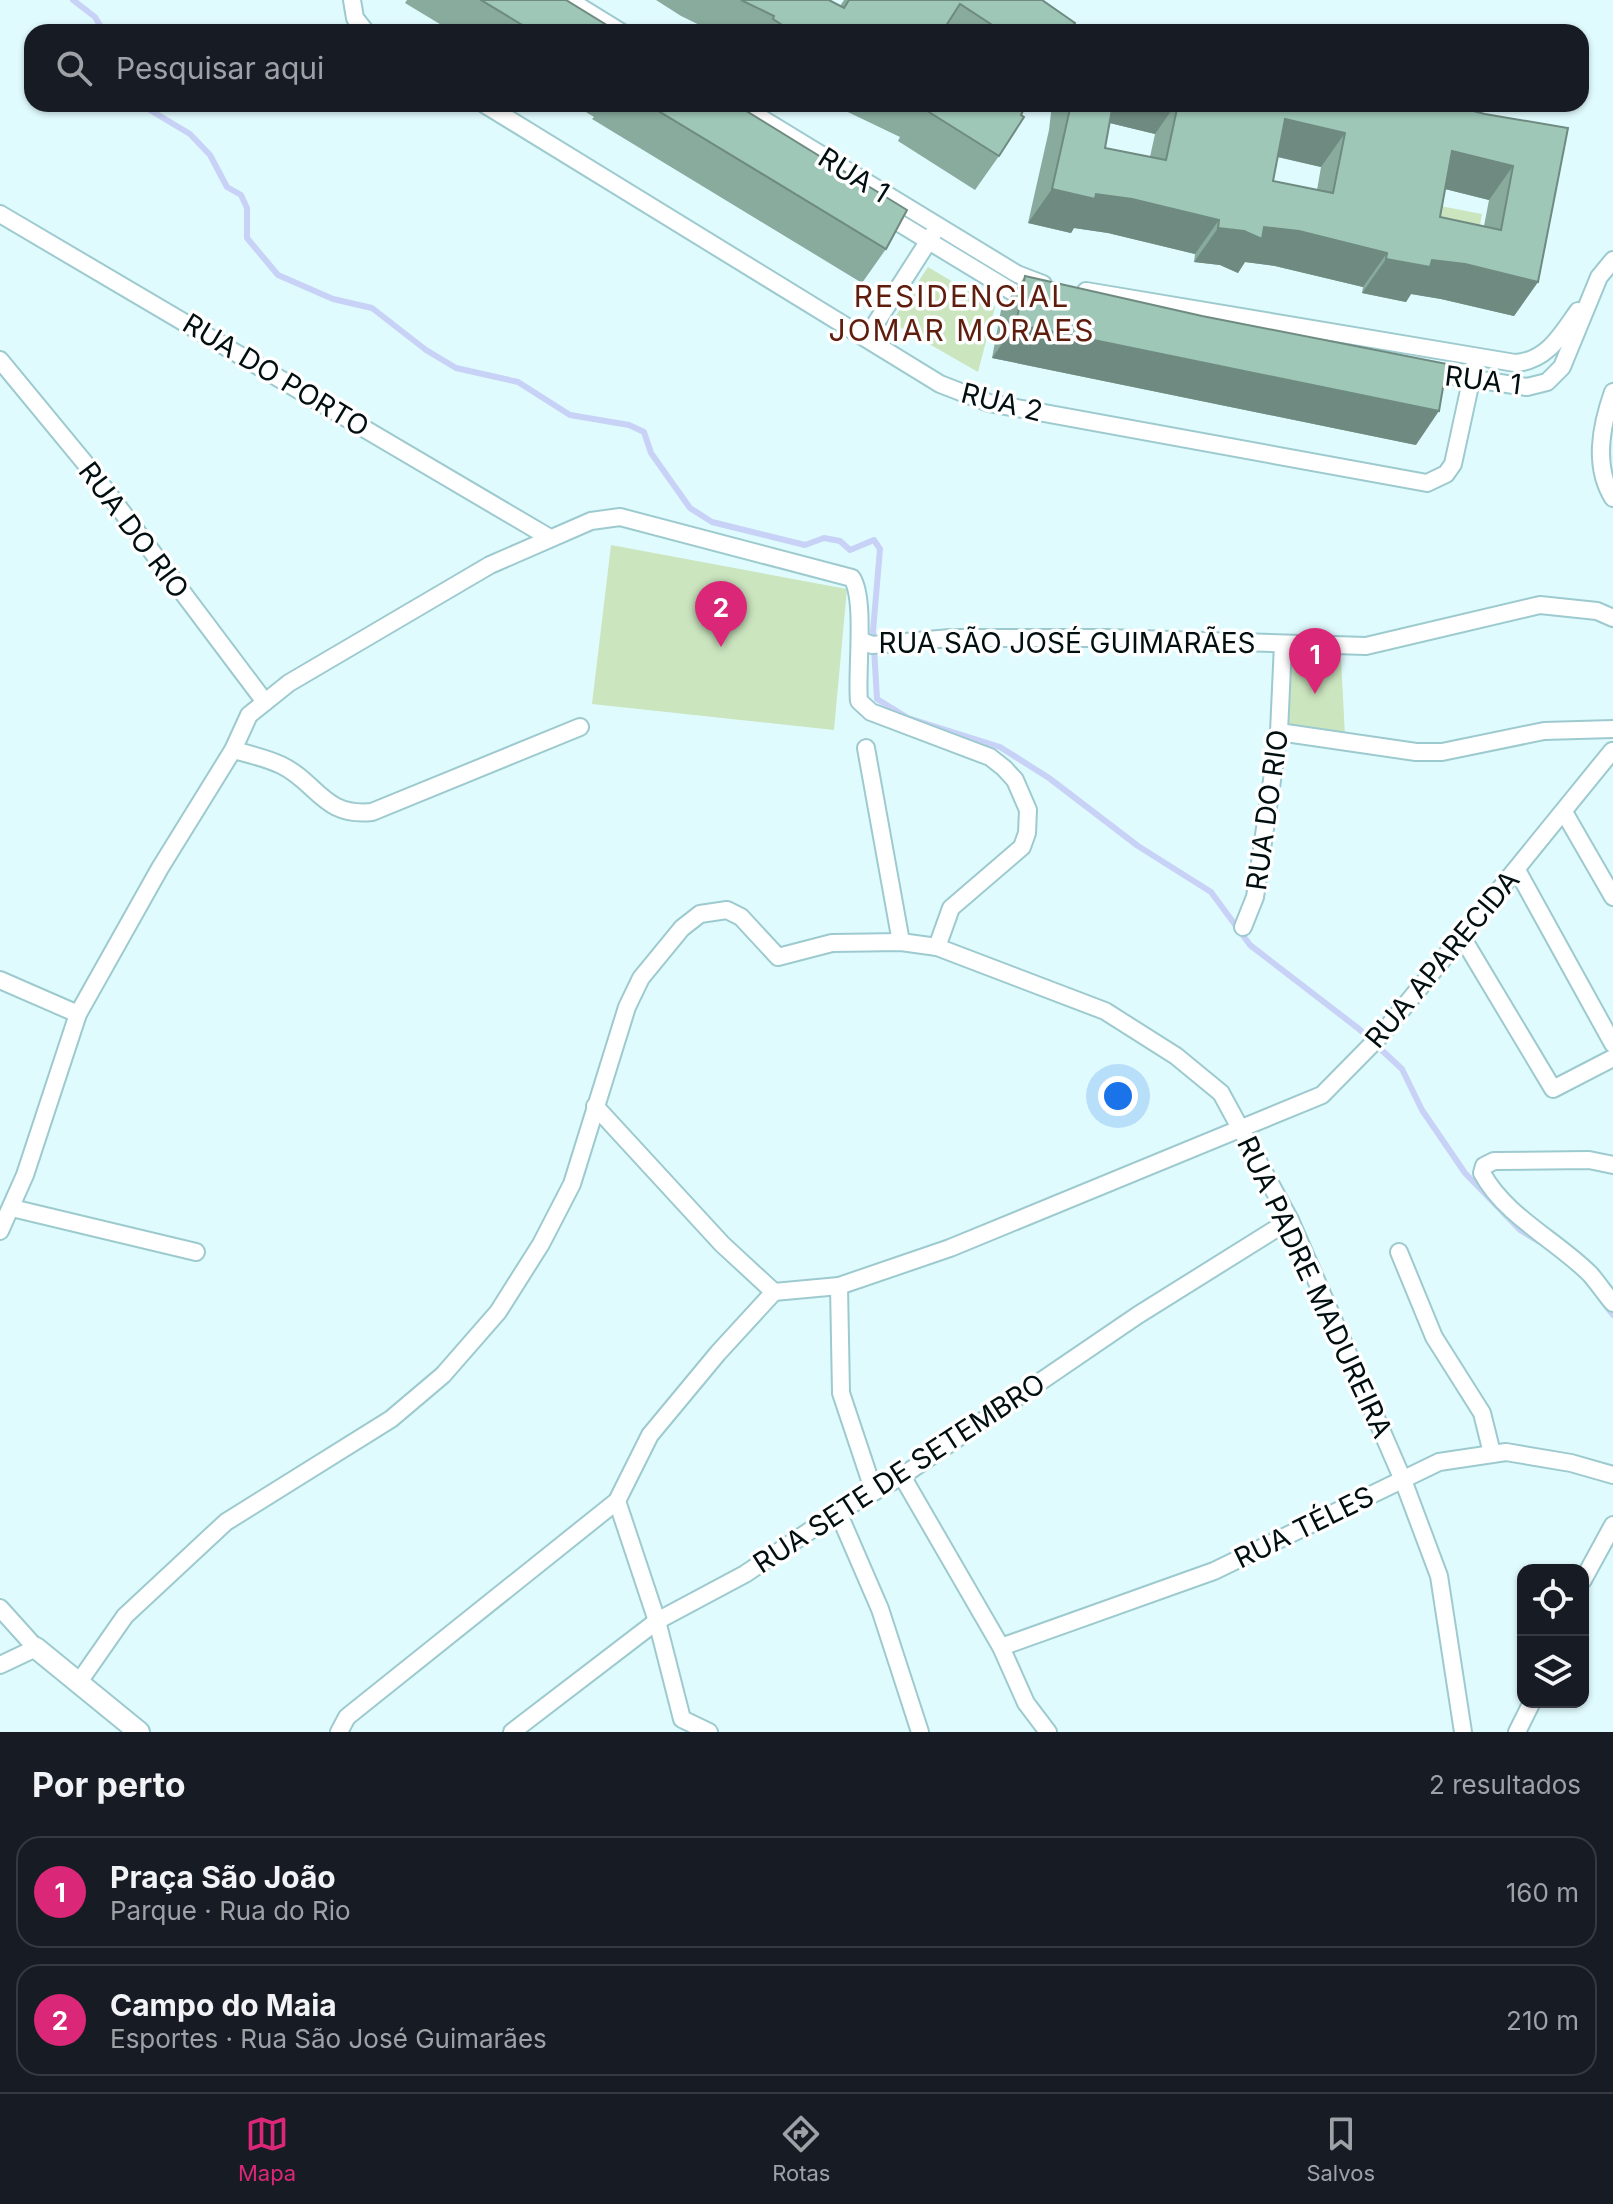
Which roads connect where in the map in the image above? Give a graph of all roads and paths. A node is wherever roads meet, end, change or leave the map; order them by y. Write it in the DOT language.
graph roads {
  1 [pos="352,0"];
  2 [pos="569,0"];
  3 [pos="360,24"];
  4 [pos="608,24"];
  5 [pos="497,112"];
  6 [pos="750,112"];
  7 [pos="862,201"];
  8 [pos="0,214"];
  9 [pos="933,234"];
  10 [pos="1613,260"];
  11 [pos="1593,290"];
  12 [pos="1054,302"];
  13 [pos="1085,308"];
  14 [pos="1131,317"];
  15 [pos="867,337"];
  16 [pos="1476,358"];
  17 [pos="0,360"];
  18 [pos="1410,369"];
  19 [pos="1471,381"];
  20 [pos="1613,392"];
  21 [pos="1613,498"];
  22 [pos="550,538"];
  23 [pos="1613,618"];
  24 [pos="873,643"];
  25 [pos="1283,644"];
  26 [pos="265,702"];
  27 [pos="580,727"];
  28 [pos="1613,729"];
  29 [pos="1279,732"];
  30 [pos="866,748"];
  31 [pos="233,750"];
  32 [pos="1613,750"];
  33 [pos="1564,812"];
  34 [pos="1517,870"];
  35 [pos="1613,897"];
  36 [pos="1243,927"];
  37 [pos="1462,937"];
  38 [pos="901,942"];
  39 [pos="937,947"];
  40 [pos="0,980"];
  41 [pos="78,1014"];
  42 [pos="1613,1044"];
  43 [pos="1613,1058"];
  44 [pos="595,1106"];
  45 [pos="1241,1126"];
  46 [pos="1613,1165"];
  47 [pos="12,1208"];
  48 [pos="1290,1220"];
  49 [pos="0,1231"];
  50 [pos="196,1252"];
  51 [pos="1399,1252"];
  52 [pos="839,1286"];
  53 [pos="774,1292"];
  54 [pos="1613,1303"];
  55 [pos="1492,1453"];
  56 [pos="1613,1475"];
  57 [pos="902,1476"];
  58 [pos="1403,1480"];
  59 [pos="874,1492"];
  60 [pos="617,1501"];
  61 [pos="838,1512"];
  62 [pos="1613,1525"];
  63 [pos="1589,1569"];
  64 [pos="0,1608"];
  65 [pos="657,1621"];
  66 [pos="1001,1647"];
  67 [pos="36,1648"];
  68 [pos="0,1665"];
  69 [pos="79,1682"];
  70 [pos="1529,1708"];
  71 [pos="682,1719"];
  72 [pos="139,1732"];
  73 [pos="339,1732"];
  74 [pos="512,1732"];
  75 [pos="669,1732"];
  76 [pos="709,1732"];
  77 [pos="920,1732"];
  78 [pos="1048,1732"];
  79 [pos="1463,1732"];
  80 [pos="1517,1732"];
  1 -- 3 [label="street"];
  2 -- 4 [label="street"];
  5 -- 15 [label="street, RUA 2"];
  6 -- 9 [label="street, RUA 1"];
  7 -- 9 [label="street, RUA 1"];
  8 -- 22 [label="street, RUA DO PORTO"];
  9 -- 12 [label="street, RUA 1"];
  9 -- 15 [label="street"];
  9 -- 16 [label="street, RUA 1"];
  10 -- 11 [label="street, RUA 1"];
  11 -- 16 [label="street, RUA 1"];
  11 -- 19 [label="street, RUA 1"];
  13 -- 14 [label="street"];
  15 -- 19 [label="street, RUA 2"];
  16 -- 19 [label="street, RUA 2"];
  17 -- 26 [label="street, RUA DO RIO"];
  18 -- 19 [label="street, RUA 1"];
  20 -- 21 [label="street"];
  22 -- 24 [label="street, RUA SÃO JOSÉ GUIMARÃES"];
  22 -- 26 [label="street, RUA SÃO JOSÉ GUIMARÃES"];
  23 -- 25 [label="street, RUA SÃO JOSÉ GUIMARÃES"];
  24 -- 25 [label="street, RUA SÃO JOSÉ GUIMARÃES"];
  24 -- 39 [label="street"];
  25 -- 29 [label="street, RUA DO RIO"];
  26 -- 31 [label="street, RUA SÃO JOSÉ GUIMARÃES"];
  27 -- 31 [label="street"];
  28 -- 29 [label="street"];
  29 -- 36 [label="street, RUA DO RIO"];
  30 -- 38 [label="street"];
  31 -- 41 [label="street, RUA SÃO JOSÉ GUIMARÃES"];
  32 -- 33 [label="street, RUA APARECIDA"];
  33 -- 34 [label="street, RUA APARECIDA"];
  33 -- 35 [label="street"];
  34 -- 37 [label="street, RUA APARECIDA"];
  34 -- 42 [label="street"];
  37 -- 43 [label="street"];
  37 -- 45 [label="street, RUA APARECIDA"];
  38 -- 39 [label="street, RUA PADRE MADUREIRA"];
  38 -- 44 [label="street, RUA PADRE MADUREIRA"];
  39 -- 45 [label="street, RUA PADRE MADUREIRA"];
  40 -- 41 [label="street"];
  41 -- 47 [label="street, RUA SÃO JOSÉ GUIMARÃES"];
  44 -- 53 [label="street"];
  44 -- 69 [label="street, RUA PADRE MADUREIRA"];
  45 -- 48 [label="street, RUA PADRE MADUREIRA"];
  45 -- 52 [label="street, RUA APARECIDA"];
  46 -- 54 [label="street"];
  47 -- 49 [label="street, RUA SÃO JOSÉ GUIMARÃES"];
  47 -- 50 [label="street"];
  48 -- 57 [label="street, RUA SETE DE SETEMBRO"];
  48 -- 58 [label="street, RUA PADRE MADUREIRA"];
  51 -- 55 [label="street"];
  52 -- 53 [label="street, RUA APARECIDA"];
  52 -- 59 [label="street"];
  53 -- 60 [label="street"];
  55 -- 56 [label="street, RUA TÉLES"];
  55 -- 58 [label="street, RUA TÉLES"];
  57 -- 59 [label="street, RUA SETE DE SETEMBRO"];
  57 -- 66 [label="street"];
  58 -- 66 [label="street, RUA TÉLES"];
  58 -- 79 [label="street, RUA PADRE MADUREIRA"];
  59 -- 61 [label="street, RUA SETE DE SETEMBRO"];
  60 -- 65 [label="street"];
  60 -- 73 [label="street"];
  61 -- 65 [label="street, RUA SETE DE SETEMBRO"];
  61 -- 77 [label="street"];
  62 -- 63 [label="street"];
  64 -- 67 [label="street"];
  65 -- 71 [label="street"];
  65 -- 74 [label="street, RUA SETE DE SETEMBRO"];
  66 -- 78 [label="street"];
  67 -- 68 [label="street"];
  67 -- 69 [label="street"];
  69 -- 72 [label="street"];
  70 -- 80 [label="street"];
  71 -- 75 [label="street"];
  71 -- 76 [label="street"];
}
